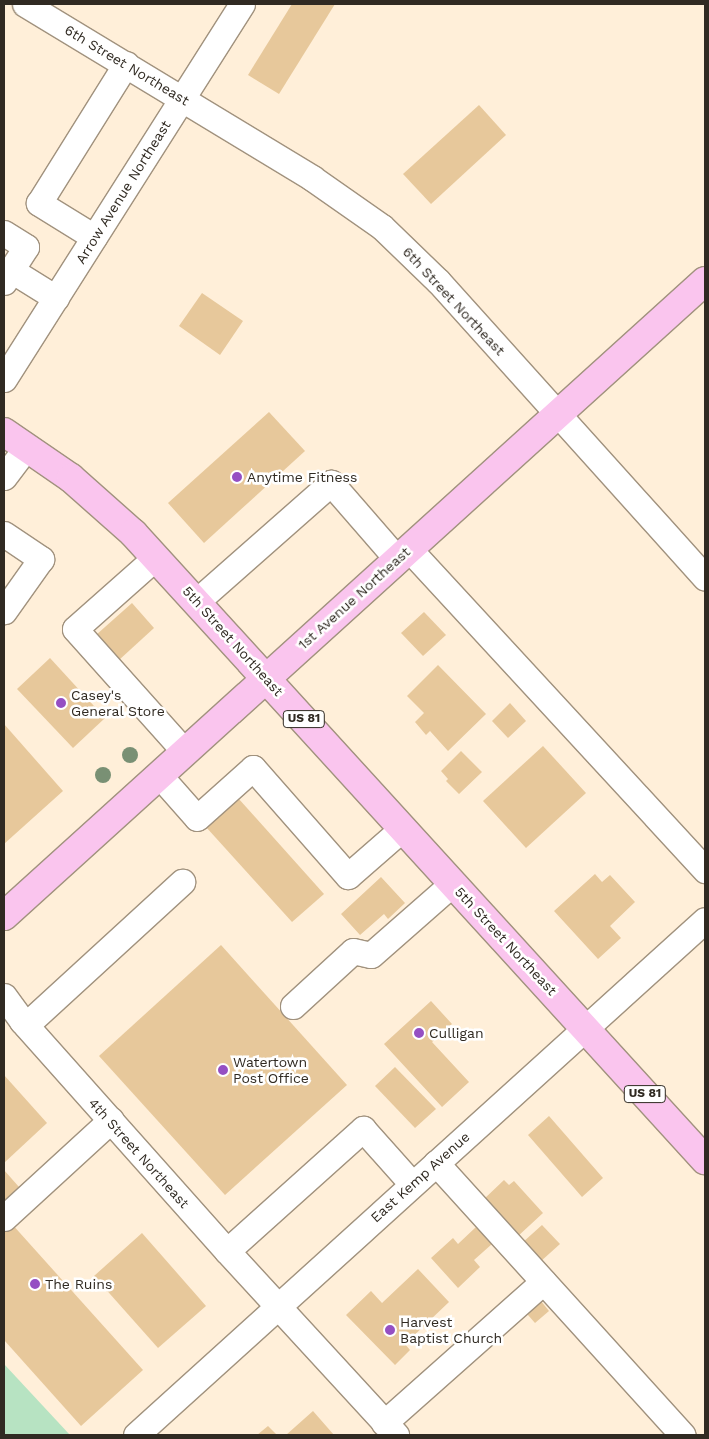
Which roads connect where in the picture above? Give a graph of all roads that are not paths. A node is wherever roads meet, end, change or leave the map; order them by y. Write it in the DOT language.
graph roads {
  1 [pos="26,4"];
  2 [pos="242,4"];
  3 [pos="126,64"];
  4 [pos="183,98"];
  5 [pos="4,233"];
  6 [pos="94,237"];
  7 [pos="8,276"];
  8 [pos="704,283"];
  9 [pos="56,298"];
  10 [pos="4,379"];
  11 [pos="557,415"];
  12 [pos="4,432"];
  13 [pos="27,447"];
  14 [pos="4,477"];
  15 [pos="4,534"];
  16 [pos="403,554"];
  17 [pos="156,557"];
  18 [pos="705,578"];
  19 [pos="197,601"];
  20 [pos="4,611"];
  21 [pos="266,678"];
  22 [pos="185,752"];
  23 [pos="159,775"];
  24 [pos="403,828"];
  25 [pos="705,870"];
  26 [pos="182,882"];
  27 [pos="453,883"];
  28 [pos="4,916"];
  29 [pos="705,920"];
  30 [pos="4,996"];
  31 [pos="293,1006"];
  32 [pos="26,1025"];
  33 [pos="585,1027"];
  34 [pos="111,1120"];
  35 [pos="705,1160"];
  36 [pos="436,1163"];
  37 [pos="412,1184"];
  38 [pos="4,1218"];
  39 [pos="227,1252"];
  40 [pos="543,1282"];
  41 [pos="277,1307"];
  42 [pos="390,1429"];
  43 [pos="136,1435"];
  44 [pos="682,1435"];
  1 -- 3 [label="street, 6th Street Northeast"];
  2 -- 4 [label="street, Arrow Avenue Northeast"];
  3 -- 4 [label="street, 6th Street Northeast"];
  3 -- 6 [label="street"];
  4 -- 6 [label="street, Arrow Avenue Northeast"];
  4 -- 11 [label="street, 6th Street Northeast"];
  5 -- 7 [label="street"];
  6 -- 9 [label="street, Arrow Avenue Northeast"];
  7 -- 9 [label="street"];
  8 -- 11 [label="main road, 1st Avenue Northeast"];
  9 -- 10 [label="street, Arrow Avenue Northeast"];
  11 -- 16 [label="main road, 1st Avenue Northeast"];
  11 -- 18 [label="street, 6th Street Northeast"];
  12 -- 13 [label="main road, 5th Street Northeast / US 81"];
  13 -- 14 [label="street"];
  13 -- 17 [label="main road, 5th Street Northeast / US 81"];
  15 -- 20 [label="street"];
  16 -- 19 [label="street"];
  16 -- 21 [label="main road, 1st Avenue Northeast"];
  16 -- 25 [label="street"];
  17 -- 19 [label="main road, 5th Street Northeast / US 81"];
  17 -- 22 [label="street"];
  19 -- 21 [label="main road, 5th Street Northeast / US 81"];
  21 -- 22 [label="main road, 1st Avenue Northeast"];
  21 -- 24 [label="main road, 5th Street Northeast / US 81"];
  22 -- 23 [label="main road, 1st Avenue Northeast"];
  23 -- 24 [label="street"];
  23 -- 28 [label="main road, 1st Avenue Northeast"];
  24 -- 27 [label="main road, 5th Street Northeast / US 81"];
  26 -- 32 [label="street"];
  27 -- 31 [label="street"];
  27 -- 33 [label="main road, 5th Street Northeast / US 81"];
  29 -- 33 [label="street, East Kemp Avenue"];
  30 -- 32 [label="street, 4th Street Northeast"];
  32 -- 34 [label="street, 4th Street Northeast"];
  33 -- 35 [label="main road, US 81"];
  33 -- 36 [label="street, East Kemp Avenue"];
  34 -- 38 [label="street"];
  34 -- 39 [label="street, 4th Street Northeast"];
  36 -- 37 [label="street, East Kemp Avenue"];
  36 -- 40 [label="street"];
  37 -- 39 [label="street"];
  37 -- 41 [label="street, East Kemp Avenue"];
  39 -- 41 [label="street, 4th Street Northeast"];
  40 -- 42 [label="street"];
  40 -- 44 [label="street"];
  41 -- 42 [label="street, 4th Street Northeast"];
  41 -- 43 [label="street, East Kemp Avenue"];
}
